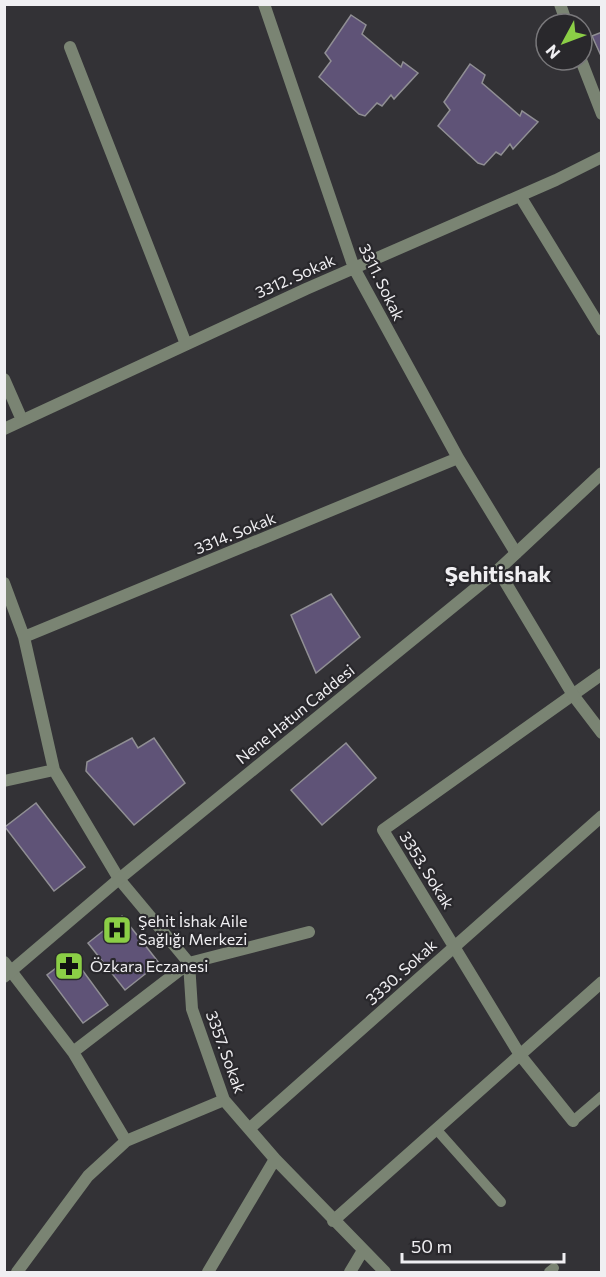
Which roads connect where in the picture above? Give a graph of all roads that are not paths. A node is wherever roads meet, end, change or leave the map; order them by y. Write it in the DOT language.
graph roads {
  1 [pos="264,4"];
  2 [pos="70,47"];
  3 [pos="586,72"];
  4 [pos="602,114"];
  5 [pos="602,157"];
  6 [pos="520,196"];
  7 [pos="354,268"];
  8 [pos="602,330"];
  9 [pos="186,344"];
  10 [pos="4,379"];
  11 [pos="22,420"];
  12 [pos="4,429"];
  13 [pos="458,458"];
  14 [pos="602,473"];
  15 [pos="516,553"];
  16 [pos="498,570"];
  17 [pos="4,583"];
  18 [pos="24,638"];
  19 [pos="602,674"];
  20 [pos="573,695"];
  21 [pos="602,733"];
  22 [pos="54,770"];
  23 [pos="4,781"];
  24 [pos="602,816"];
  25 [pos="119,879"];
  26 [pos="309,932"];
  27 [pos="455,946"];
  28 [pos="189,963"];
  29 [pos="7,970"];
  30 [pos="602,982"];
  31 [pos="74,1052"];
  32 [pos="519,1055"];
  33 [pos="602,1096"];
  34 [pos="224,1100"];
  35 [pos="573,1121"];
  36 [pos="249,1129"];
  37 [pos="436,1129"];
  38 [pos="126,1141"];
  39 [pos="275,1159"];
  40 [pos="501,1202"];
  41 [pos="333,1221"];
  42 [pos="362,1251"];
  43 [pos="16,1272"];
  44 [pos="208,1272"];
  45 [pos="350,1272"];
  46 [pos="385,1272"];
  1 -- 7 [label="street, 3311. Sokak"];
  2 -- 9 [label="street"];
  3 -- 4 [label="street"];
  5 -- 6 [label="street, 3312. Sokak"];
  6 -- 7 [label="street, 3312. Sokak"];
  6 -- 8 [label="street"];
  7 -- 9 [label="street, 3312. Sokak"];
  7 -- 13 [label="street, 3311. Sokak"];
  9 -- 11 [label="street, 3312. Sokak"];
  10 -- 11 [label="street"];
  11 -- 12 [label="street, 3312. Sokak"];
  13 -- 15 [label="street, 3311. Sokak"];
  13 -- 18 [label="street, 3314. Sokak"];
  14 -- 15 [label="street, Nene Hatun Caddesi"];
  15 -- 16 [label="street, Nene Hatun Caddesi"];
  16 -- 20 [label="street"];
  16 -- 25 [label="street, Nene Hatun Caddesi"];
  17 -- 18 [label="street"];
  18 -- 22 [label="street"];
  19 -- 20 [label="street, 3353. Sokak"];
  20 -- 21 [label="street"];
  20 -- 27 [label="street, 3353. Sokak"];
  22 -- 23 [label="street"];
  22 -- 25 [label="street"];
  24 -- 27 [label="street, 3330. Sokak"];
  25 -- 28 [label="street"];
  25 -- 29 [label="street, Nene Hatun Caddesi"];
  26 -- 28 [label="street"];
  27 -- 32 [label="street, 3353. Sokak"];
  27 -- 36 [label="street, 3330. Sokak"];
  28 -- 31 [label="street"];
  28 -- 34 [label="street, 3357. Sokak"];
  29 -- 31 [label="street"];
  30 -- 32 [label="street"];
  31 -- 38 [label="street"];
  32 -- 35 [label="street, 3353. Sokak"];
  32 -- 37 [label="street"];
  33 -- 35 [label="lane"];
  34 -- 36 [label="street, 3357. Sokak"];
  34 -- 38 [label="street"];
  36 -- 39 [label="street, 3357. Sokak"];
  37 -- 40 [label="lane"];
  37 -- 41 [label="street"];
  38 -- 43 [label="street"];
  39 -- 41 [label="street, 3357. Sokak"];
  39 -- 44 [label="street"];
  41 -- 42 [label="street, 3357. Sokak"];
  42 -- 45 [label="street"];
  42 -- 46 [label="street, 3357. Sokak"];
}
